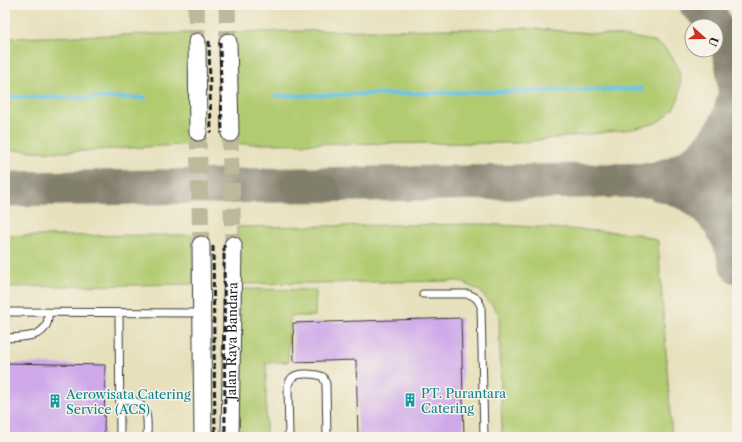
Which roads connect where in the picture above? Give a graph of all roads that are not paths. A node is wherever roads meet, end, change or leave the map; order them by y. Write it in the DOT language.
graph roads {
  1 [pos="197,42"];
  2 [pos="228,42"];
  3 [pos="198,132"];
  4 [pos="230,133"];
  5 [pos="201,245"];
  6 [pos="232,245"];
  7 [pos="423,294"];
  8 [pos="5,312"];
  9 [pos="48,312"];
  10 [pos="119,313"];
  11 [pos="202,313"];
  12 [pos="5,338"];
  13 [pos="120,398"];
  14 [pos="120,437"];
  15 [pos="147,437"];
  16 [pos="203,437"];
  17 [pos="230,437"];
  18 [pos="289,437"];
  19 [pos="327,437"];
  20 [pos="484,437"];
  1 -- 3 [label="street"];
  2 -- 4 [label="street"];
  5 -- 11 [label="street"];
  6 -- 17 [label="street, Jalan Raya Bandara"];
  7 -- 20 [label="lane"];
  8 -- 9 [label="lane"];
  9 -- 10 [label="lane"];
  9 -- 12 [label="lane"];
  10 -- 11 [label="lane"];
  10 -- 13 [label="lane"];
  11 -- 16 [label="street"];
  13 -- 14 [label="lane"];
  13 -- 15 [label="lane"];
  18 -- 19 [label="lane"];
}
